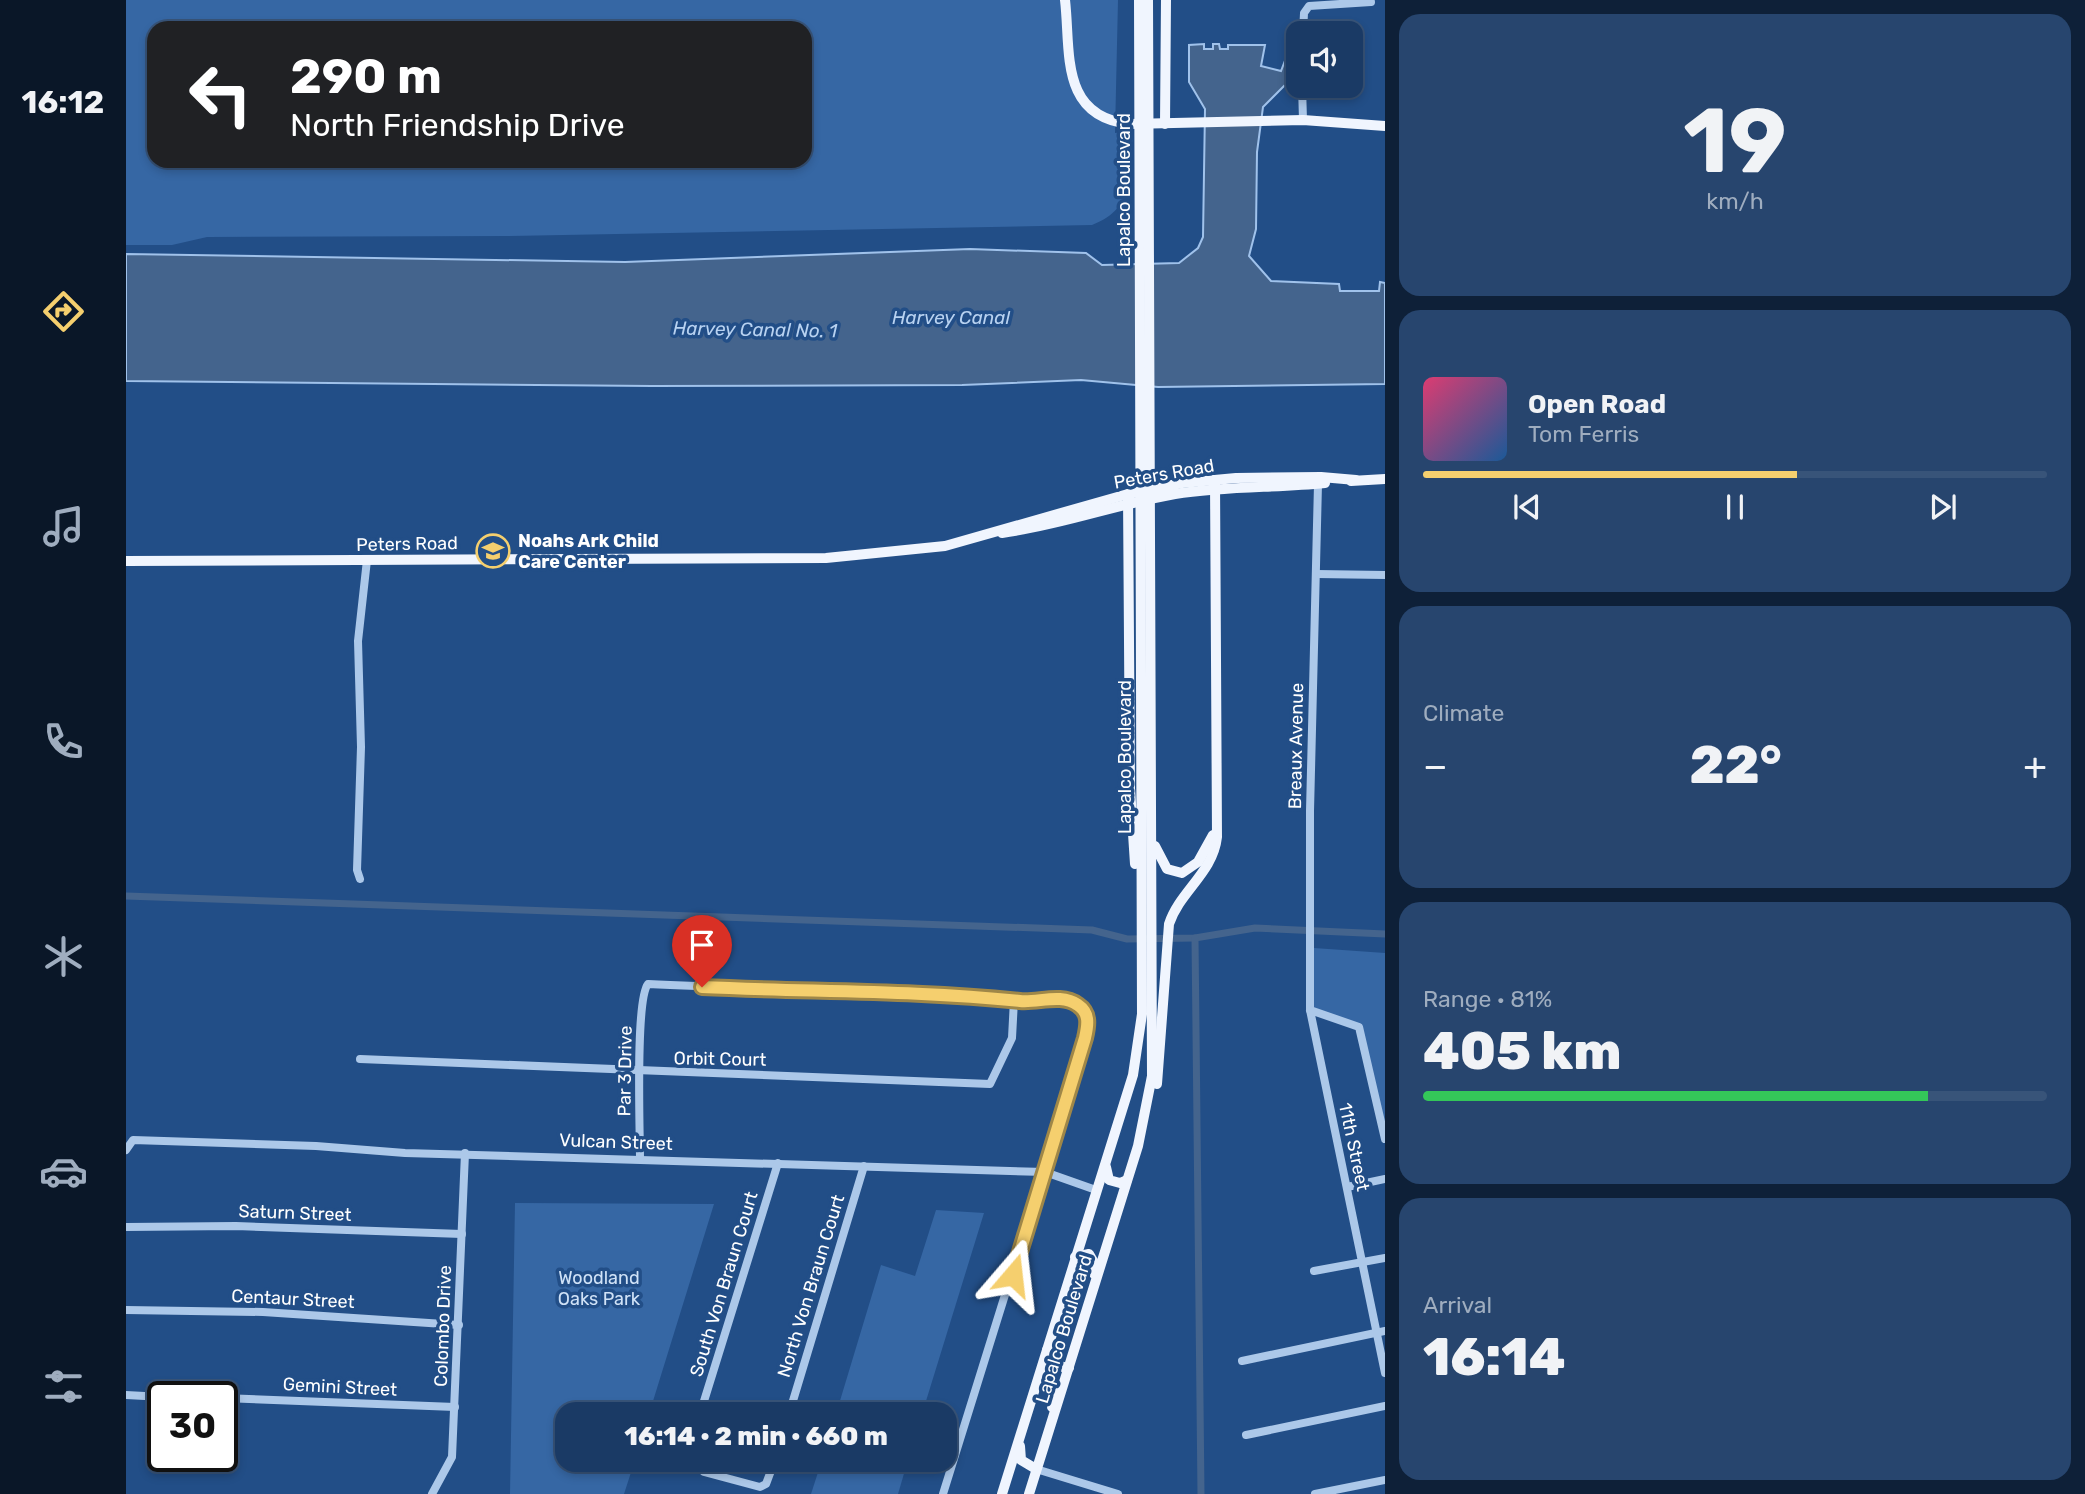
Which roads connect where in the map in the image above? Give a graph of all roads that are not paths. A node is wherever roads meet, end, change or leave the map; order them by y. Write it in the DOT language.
graph roads {
  1 [pos="1065,0"];
  2 [pos="1139,0"];
  3 [pos="1148,0"];
  4 [pos="1166,0"];
  5 [pos="1371,2"];
  6 [pos="1304,21"];
  7 [pos="1302,98"];
  8 [pos="1303,120"];
  9 [pos="1165,124"];
  10 [pos="1385,126"];
  11 [pos="1385,479"];
  12 [pos="1356,480"];
  13 [pos="1215,484"];
  14 [pos="1318,484"];
  15 [pos="1129,499"];
  16 [pos="367,560"];
  17 [pos="126,561"];
  18 [pos="1316,574"];
  19 [pos="1385,575"];
  20 [pos="1146,755"];
  21 [pos="1216,821"];
  22 [pos="1152,831"];
  23 [pos="360,879"];
  24 [pos="1146,925"];
  25 [pos="1146,950"];
  26 [pos="1018,1001"];
  27 [pos="1310,1010"];
  28 [pos="360,1059"];
  29 [pos="640,1072"];
  30 [pos="1385,1139"];
  31 [pos="1138,1146"];
  32 [pos="126,1150"];
  33 [pos="465,1153"];
  34 [pos="640,1159"];
  35 [pos="778,1163"];
  36 [pos="1105,1163"];
  37 [pos="864,1166"];
  38 [pos="1045,1172"];
  39 [pos="1385,1179"];
  40 [pos="1128,1180"];
  41 [pos="1347,1187"];
  42 [pos="1096,1190"];
  43 [pos="126,1227"];
  44 [pos="462,1234"];
  45 [pos="1075,1258"];
  46 [pos="1385,1258"];
  47 [pos="1362,1263"];
  48 [pos="1314,1271"];
  49 [pos="1091,1298"];
  50 [pos="126,1311"];
  51 [pos="458,1325"];
  52 [pos="1381,1332"];
  53 [pos="1047,1350"];
  54 [pos="1242,1361"];
  55 [pos="1069,1368"];
  56 [pos="1385,1373"];
  57 [pos="1035,1387"];
  58 [pos="126,1395"];
  59 [pos="147,1396"];
  60 [pos="238,1399"];
  61 [pos="703,1402"];
  62 [pos="793,1402"];
  63 [pos="1385,1406"];
  64 [pos="455,1407"];
  65 [pos="1246,1435"];
  66 [pos="1020,1439"];
  67 [pos="1045,1442"];
  68 [pos="1036,1469"];
  69 [pos="704,1472"];
  70 [pos="770,1472"];
  71 [pos="1385,1480"];
  72 [pos="432,1494"];
  73 [pos="943,1494"];
  74 [pos="1002,1494"];
  75 [pos="1028,1494"];
  76 [pos="1118,1494"];
  77 [pos="1315,1494"];
  1 -- 9 [label="main road"];
  2 -- 20 [label="main road, Lapalco Boulevard"];
  3 -- 20 [label="main road, Lapalco Boulevard"];
  4 -- 9 [label="main road"];
  5 -- 6 [label="street"];
  7 -- 8 [label="street"];
  8 -- 9 [label="main road"];
  8 -- 10 [label="main road"];
  11 -- 12 [label="main road, Peters Road"];
  12 -- 13 [label="main road, Peters Road"];
  12 -- 14 [label="main road, Peters Road"];
  13 -- 14 [label="main road, Peters Road"];
  13 -- 15 [label="main road, Peters Road"];
  13 -- 21 [label="main road"];
  14 -- 18 [label="street, Breaux Avenue"];
  15 -- 16 [label="main road, Peters Road"];
  15 -- 24 [label="main road"];
  16 -- 17 [label="main road, Peters Road"];
  16 -- 23 [label="street"];
  18 -- 19 [label="street"];
  18 -- 27 [label="street, Breaux Avenue"];
  20 -- 22 [label="main road, Lapalco Boulevard"];
  20 -- 24 [label="main road, Lapalco Boulevard"];
  21 -- 22 [label="main road"];
  21 -- 31 [label="main road"];
  22 -- 24 [label="main road, Lapalco Boulevard"];
  24 -- 25 [label="main road, Lapalco Boulevard"];
  25 -- 31 [label="main road, Lapalco Boulevard"];
  25 -- 36 [label="main road, Lapalco Boulevard"];
  26 -- 29 [label="street, Orbit Court"];
  26 -- 29 [label="street, Par 3 Drive"];
  26 -- 38 [label="street"];
  27 -- 30 [label="street"];
  27 -- 41 [label="street, 11th Street"];
  28 -- 29 [label="street, Orbit Court"];
  29 -- 34 [label="street, Par 3 Drive"];
  31 -- 40 [label="main road, Lapalco Boulevard"];
  32 -- 33 [label="street, Vulcan Street"];
  33 -- 34 [label="street, Vulcan Street"];
  33 -- 44 [label="street, Colombo Drive"];
  34 -- 35 [label="street, Vulcan Street"];
  35 -- 37 [label="street, Vulcan Street"];
  35 -- 61 [label="street, South Von Braun Court"];
  36 -- 40 [label="main road"];
  36 -- 42 [label="main road, Lapalco Boulevard"];
  37 -- 38 [label="street, Vulcan Street"];
  37 -- 62 [label="street, North Von Braun Court"];
  38 -- 42 [label="street, Vulcan Street"];
  38 -- 73 [label="street"];
  39 -- 41 [label="street"];
  40 -- 49 [label="main road, Lapalco Boulevard"];
  41 -- 47 [label="street, 11th Street"];
  42 -- 45 [label="main road, Lapalco Boulevard"];
  43 -- 44 [label="street, Saturn Street"];
  44 -- 51 [label="street, Colombo Drive"];
  45 -- 49 [label="main road"];
  45 -- 53 [label="main road, Lapalco Boulevard"];
  46 -- 47 [label="street"];
  47 -- 48 [label="street"];
  47 -- 52 [label="street, 11th Street"];
  49 -- 55 [label="main road, Lapalco Boulevard"];
  50 -- 51 [label="street, Centaur Street"];
  51 -- 64 [label="street, Colombo Drive"];
  52 -- 54 [label="street"];
  52 -- 56 [label="street, 11th Street"];
  53 -- 55 [label="main road"];
  53 -- 57 [label="main road, Lapalco Boulevard"];
  55 -- 67 [label="main road, Lapalco Boulevard"];
  57 -- 66 [label="main road, Lapalco Boulevard"];
  57 -- 67 [label="main road"];
  58 -- 59 [label="street"];
  60 -- 64 [label="street, Gemini Street"];
  63 -- 65 [label="street"];
  64 -- 72 [label="street, Colombo Drive"];
  66 -- 68 [label="main road"];
  66 -- 74 [label="main road, Lapalco Boulevard"];
  67 -- 68 [label="main road, Lapalco Boulevard"];
  68 -- 75 [label="main road, Lapalco Boulevard"];
  68 -- 76 [label="street"];
  69 -- 70 [label="street"];
  71 -- 77 [label="street"];
}
